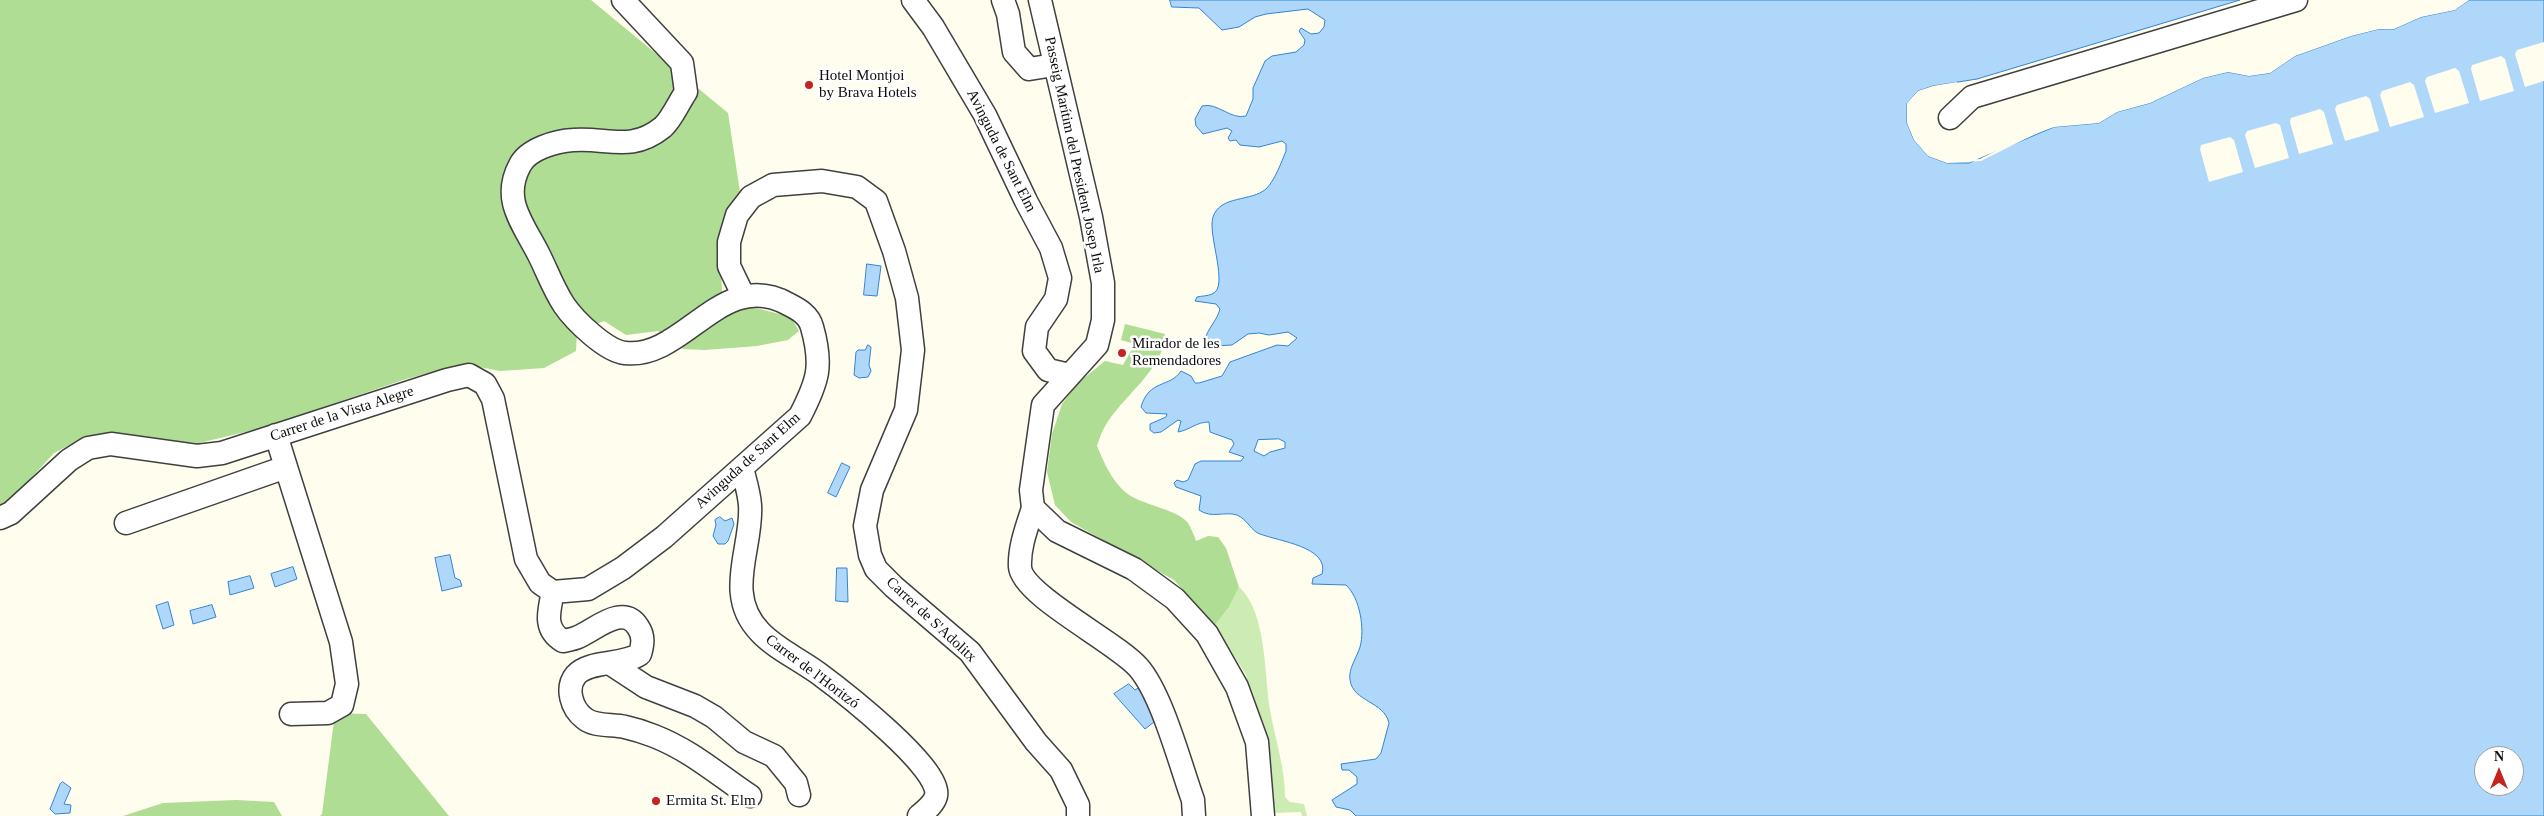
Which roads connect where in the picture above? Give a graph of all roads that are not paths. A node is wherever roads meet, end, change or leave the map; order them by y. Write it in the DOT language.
graph roads {
  1 [pos="623,0"];
  2 [pos="913,0"];
  3 [pos="1003,0"];
  4 [pos="1040,0"];
  5 [pos="2296,0"];
  6 [pos="1054,65"];
  7 [pos="1950,118"];
  8 [pos="743,295"];
  9 [pos="1069,375"];
  10 [pos="276,435"];
  11 [pos="286,467"];
  12 [pos="742,468"];
  13 [pos="1033,508"];
  14 [pos="0,518"];
  15 [pos="126,523"];
  16 [pos="553,592"];
  17 [pos="611,664"];
  18 [pos="291,714"];
  19 [pos="800,795"];
  20 [pos="750,796"];
  21 [pos="919,816"];
  22 [pos="1078,816"];
  23 [pos="1194,816"];
  24 [pos="1263,816"];
  1 -- 8 [label="street"];
  2 -- 9 [label="street, Avinguda de Sant Elm"];
  3 -- 6 [label="street"];
  4 -- 6 [label="street, Passeig Marítim del President Josep Irla"];
  5 -- 7 [label="street"];
  6 -- 9 [label="street, Passeig Marítim del President Josep Irla"];
  8 -- 12 [label="street, Avinguda de Sant Elm"];
  8 -- 22 [label="street, Carrer de S'Adolitx"];
  9 -- 13 [label="street, Passeig Marítim del President Josep Irla"];
  10 -- 11 [label="street"];
  10 -- 14 [label="street, Carrer de la Vista Alegre"];
  10 -- 16 [label="street, Carrer de la Vista Alegre"];
  11 -- 15 [label="street"];
  11 -- 18 [label="street"];
  12 -- 16 [label="street, Avinguda de Sant Elm"];
  12 -- 21 [label="street, Carrer de l'Horitzó"];
  13 -- 23 [label="street"];
  13 -- 24 [label="street"];
  16 -- 17 [label="street"];
  17 -- 19 [label="street"];
  17 -- 20 [label="street"];
}
